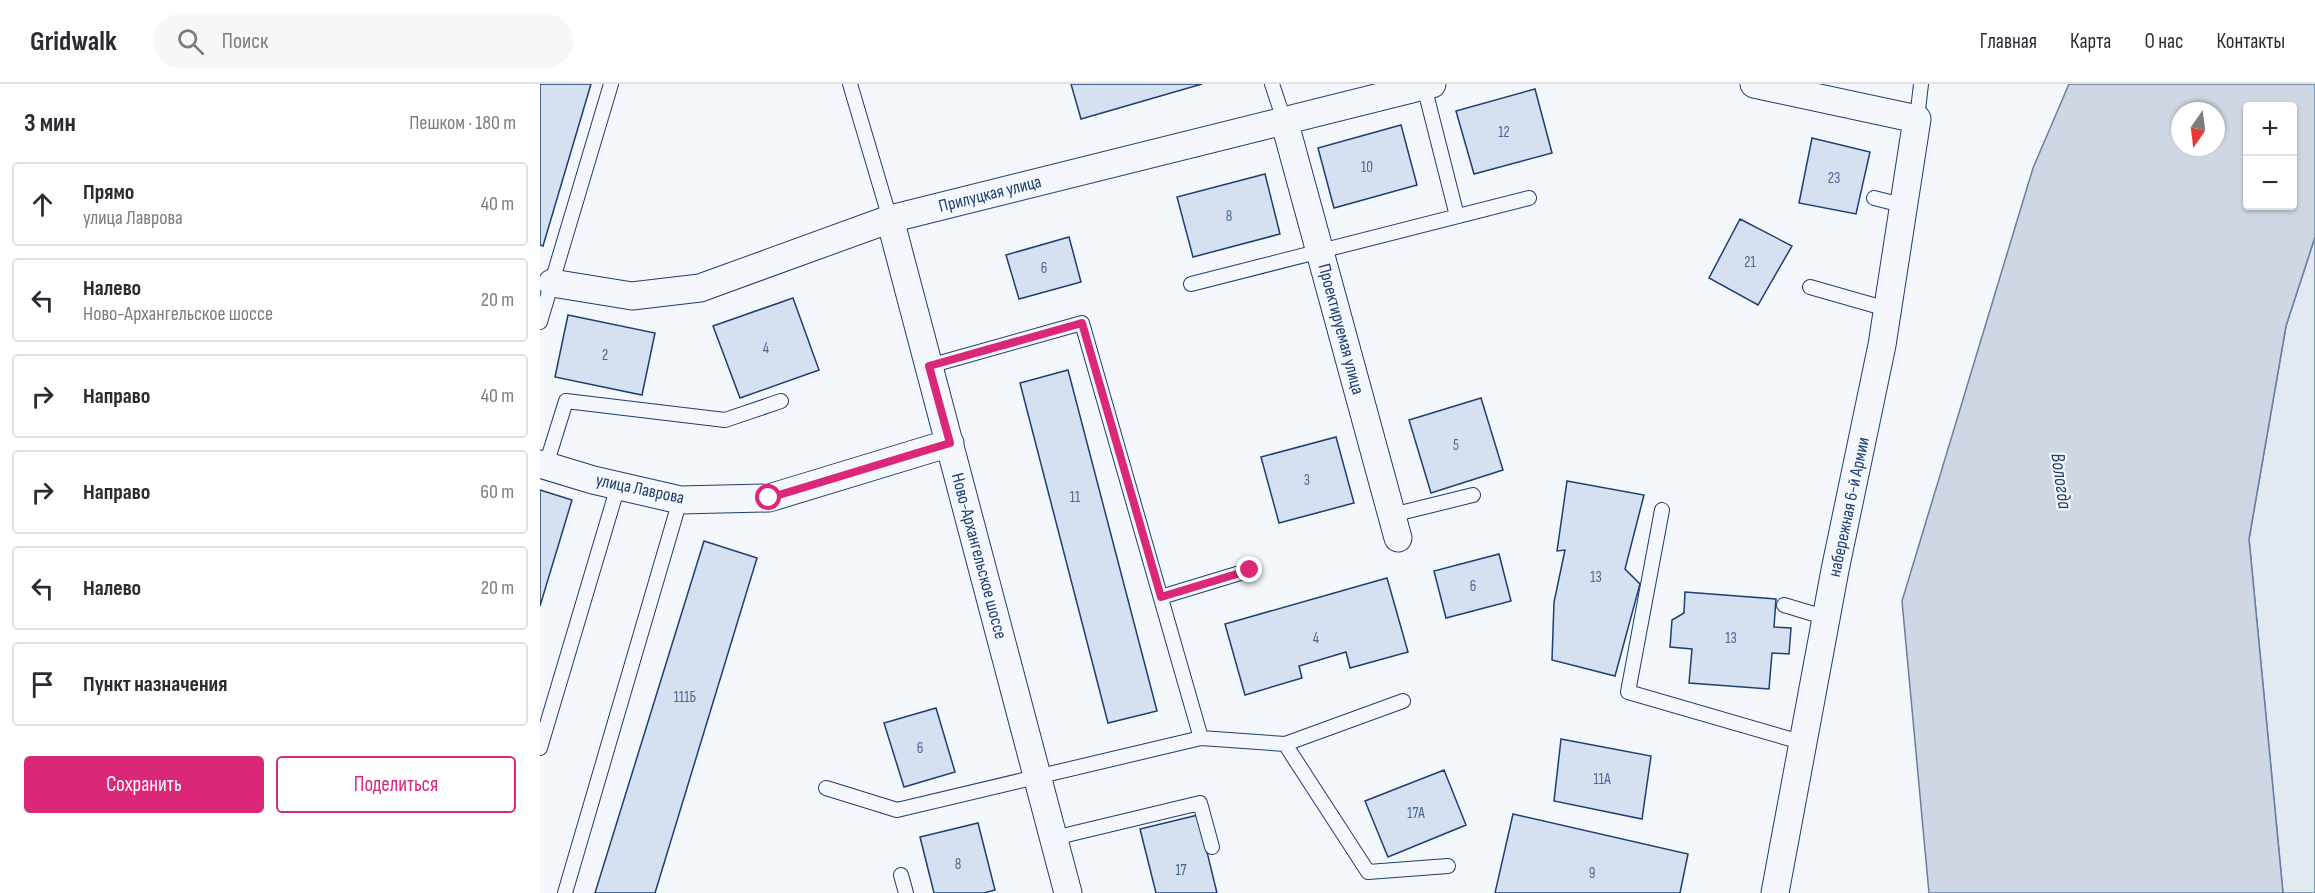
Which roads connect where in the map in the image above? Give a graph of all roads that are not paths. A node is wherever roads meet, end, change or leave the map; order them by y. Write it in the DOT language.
graph roads {
  1 [pos="611,84"];
  2 [pos="850,84"];
  3 [pos="1272,84"];
  4 [pos="1754,84"];
  5 [pos="1921,84"];
  6 [pos="1428,85"];
  7 [pos="1917,119"];
  8 [pos="1284,120"];
  9 [pos="1529,198"];
  10 [pos="1874,198"];
  11 [pos="1902,205"];
  12 [pos="1457,216"];
  13 [pos="890,219"];
  14 [pos="1320,251"];
  15 [pos="552,284"];
  16 [pos="1191,284"];
  17 [pos="1810,287"];
  18 [pos="1887,309"];
  19 [pos="540,322"];
  20 [pos="929,366"];
  21 [pos="781,402"];
  22 [pos="950,443"];
  23 [pos="543,465"];
  24 [pos="618,486"];
  25 [pos="1473,495"];
  26 [pos="680,500"];
  27 [pos="1662,510"];
  28 [pos="1395,526"];
  29 [pos="1250,570"];
  30 [pos="1161,597"];
  31 [pos="1784,605"];
  32 [pos="1827,618"];
  33 [pos="1403,701"];
  34 [pos="1201,738"];
  35 [pos="1804,743"];
  36 [pos="1286,744"];
  37 [pos="540,748"];
  38 [pos="1038,777"];
  39 [pos="826,788"];
  40 [pos="1054,838"];
  41 [pos="1212,847"];
  42 [pos="1448,866"];
  43 [pos="901,875"];
  44 [pos="565,893"];
  45 [pos="906,893"];
  46 [pos="1068,893"];
  47 [pos="1775,893"];
  1 -- 15 [label="lane"];
  2 -- 13 [label="lane"];
  3 -- 8 [label="lane"];
  4 -- 7 [label="street"];
  5 -- 7 [label="lane"];
  6 -- 8 [label="street, Прилуцкая улица"];
  6 -- 12 [label="lane"];
  7 -- 11 [label="street, набережная 6-й Армии"];
  8 -- 13 [label="street, Прилуцкая улица"];
  8 -- 14 [label="street, Проектируемая улица"];
  9 -- 12 [label="lane"];
  10 -- 11 [label="lane"];
  11 -- 18 [label="street, набережная 6-й Армии"];
  12 -- 14 [label="lane"];
  13 -- 15 [label="street, Прилуцкая улица"];
  13 -- 20 [label="street, Ново-Архангельское шоссе"];
  14 -- 16 [label="lane"];
  14 -- 28 [label="street, Проектируемая улица"];
  15 -- 19 [label="lane"];
  17 -- 18 [label="lane"];
  18 -- 32 [label="street, набережная 6-й Армии"];
  20 -- 22 [label="street, Ново-Архангельское шоссе"];
  20 -- 30 [label="lane"];
  21 -- 23 [label="lane"];
  22 -- 26 [label="street, улица Лаврова"];
  22 -- 38 [label="street, Ново-Архангельское шоссе"];
  23 -- 24 [label="street, улица Лаврова"];
  24 -- 26 [label="street, улица Лаврова"];
  24 -- 37 [label="lane"];
  25 -- 28 [label="lane"];
  26 -- 44 [label="lane"];
  27 -- 35 [label="lane"];
  29 -- 30 [label="lane"];
  30 -- 34 [label="lane"];
  31 -- 32 [label="lane"];
  32 -- 35 [label="street, набережная 6-й Армии"];
  33 -- 36 [label="lane"];
  34 -- 36 [label="lane"];
  34 -- 38 [label="lane"];
  35 -- 47 [label="street, набережная 6-й Армии"];
  36 -- 42 [label="lane"];
  38 -- 39 [label="lane"];
  38 -- 40 [label="street, Ново-Архангельское шоссе"];
  40 -- 41 [label="lane"];
  40 -- 46 [label="street, Ново-Архангельское шоссе"];
  43 -- 45 [label="lane"];
}
